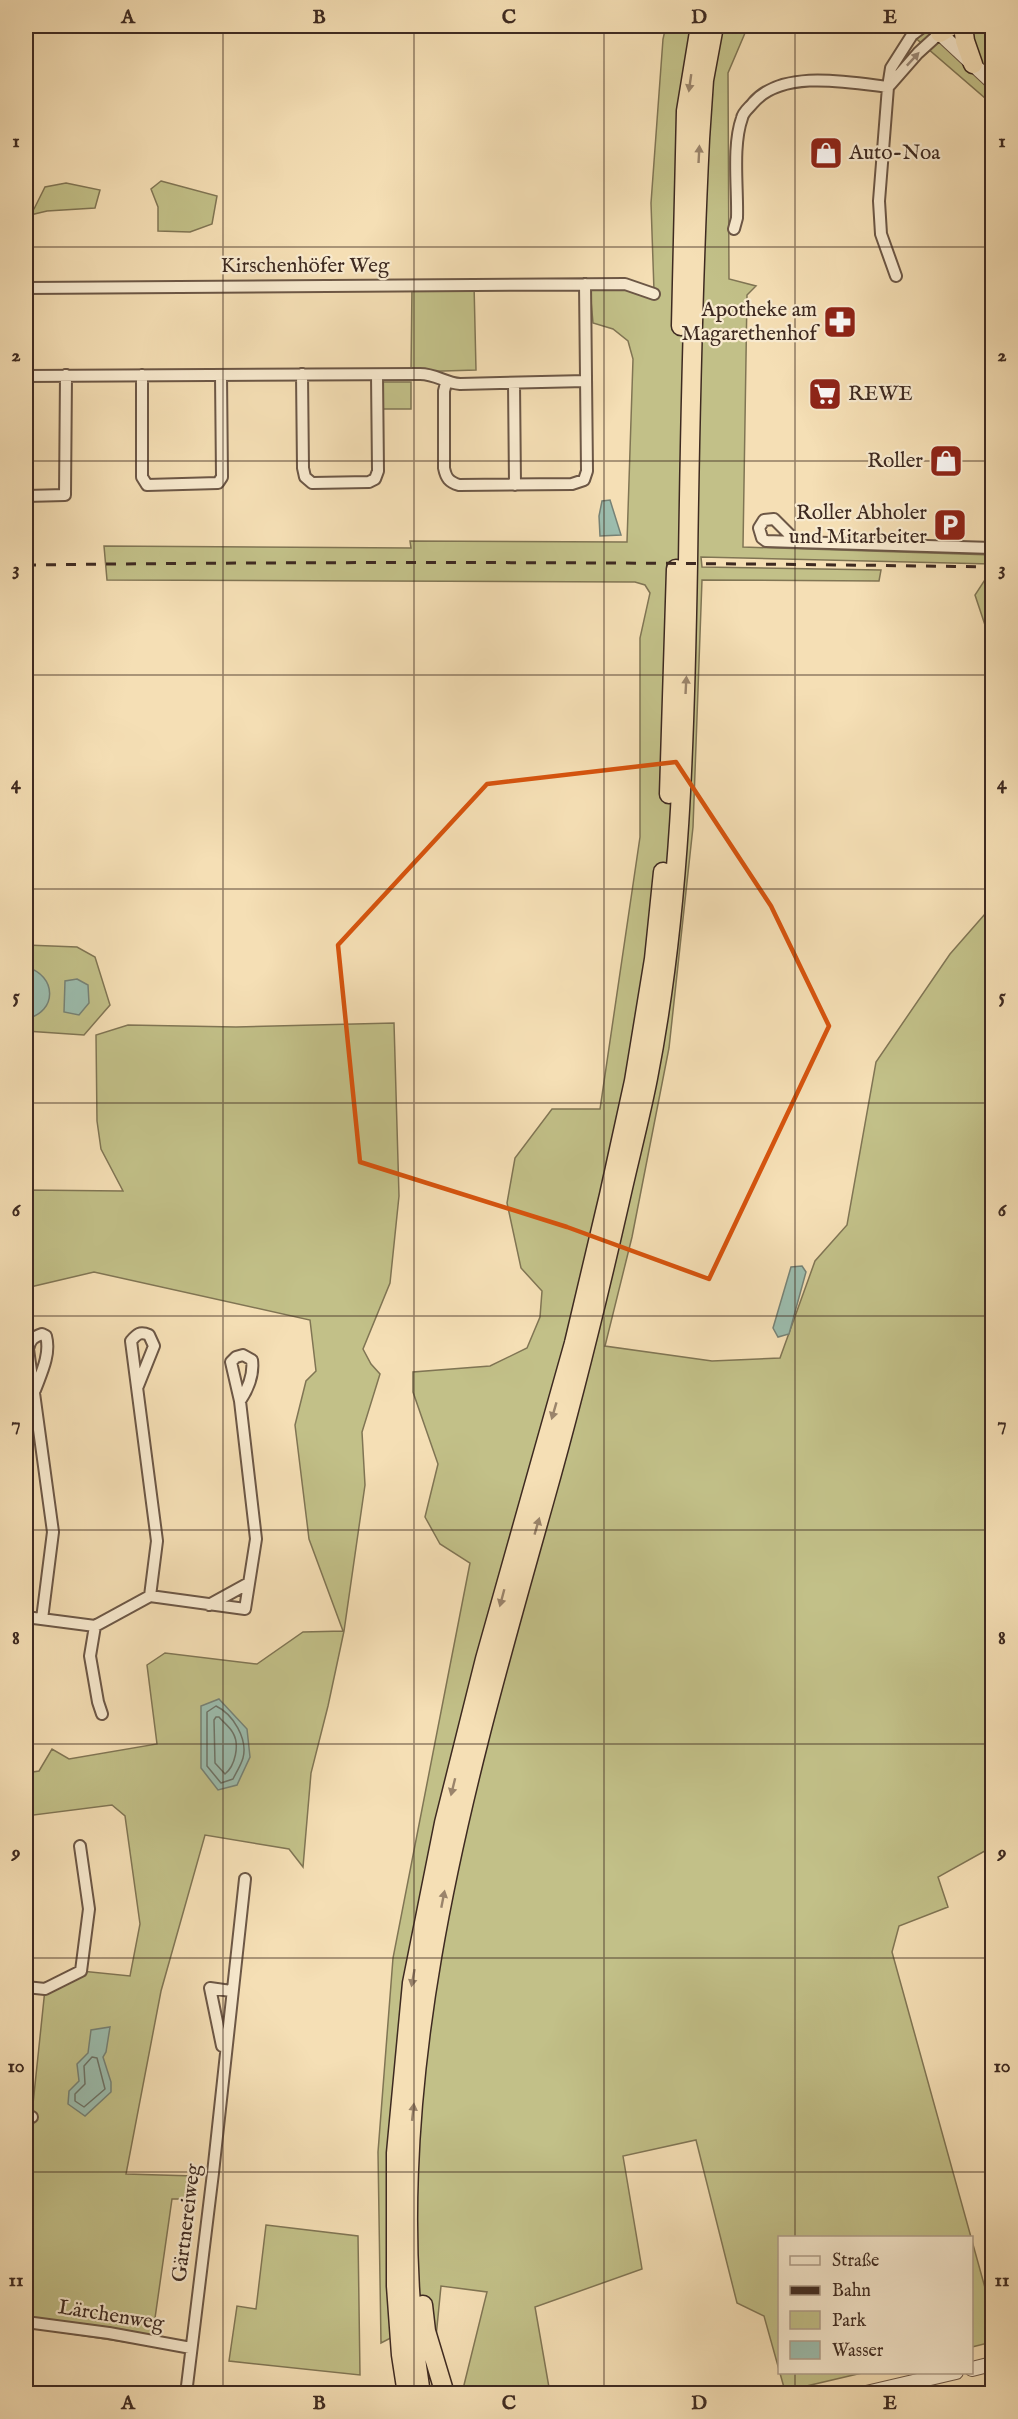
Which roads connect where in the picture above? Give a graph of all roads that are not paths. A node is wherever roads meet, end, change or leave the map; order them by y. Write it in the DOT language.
graph roads {
  1 [pos="700,26"];
  2 [pos="714,26"];
  3 [pos="963,26"];
  4 [pos="937,27"];
  5 [pos="973,63"];
  6 [pos="993,82"];
  7 [pos="888,87"];
  8 [pos="734,229"];
  9 [pos="896,276"];
  10 [pos="585,284"];
  11 [pos="26,288"];
  12 [pos="654,294"];
  13 [pos="302,374"];
  14 [pos="66,375"];
  15 [pos="141,375"];
  16 [pos="221,375"];
  17 [pos="377,375"];
  18 [pos="26,376"];
  19 [pos="586,381"];
  20 [pos="446,383"];
  21 [pos="514,383"];
  22 [pos="515,485"];
  23 [pos="26,496"];
  24 [pos="797,542"];
  25 [pos="993,548"];
  26 [pos="579,1349"];
  27 [pos="138,1386"];
  28 [pos="35,1390"];
  29 [pos="240,1401"];
  30 [pos="249,1583"];
  31 [pos="150,1596"];
  32 [pos="208,1605"];
  33 [pos="26,1617"];
  34 [pos="42,1619"];
  35 [pos="95,1626"];
  36 [pos="102,1714"];
  37 [pos="80,1846"];
  38 [pos="245,1879"];
  39 [pos="26,1987"];
  40 [pos="231,1991"];
  41 [pos="224,2057"];
  42 [pos="406,2191"];
  43 [pos="26,2322"];
  44 [pos="191,2348"];
  45 [pos="993,2364"];
  46 [pos="973,2369"];
  47 [pos="952,2374"];
  48 [pos="186,2394"];
  49 [pos="407,2394"];
  50 [pos="421,2394"];
  51 [pos="445,2394"];
  52 [pos="862,2394"];
  1 -- 26 [label="highway, one-way"];
  26 -- 2 [label="highway, one-way"];
  3 -- 5 [label="highway"];
  4 -- 5 [label="street"];
  7 -- 4 [label="street, one-way"];
  4 -- 7 [label="street"];
  5 -- 6 [label="street"];
  7 -- 8 [label="street"];
  7 -- 9 [label="street"];
  10 -- 11 [label="street, Kirschenhöfer Weg"];
  10 -- 12 [label="street, Kirschenhöfer Weg"];
  10 -- 19 [label="street"];
  13 -- 16 [label="street"];
  13 -- 17 [label="street"];
  13 -- 17 [label="street"];
  14 -- 15 [label="street"];
  14 -- 18 [label="street"];
  14 -- 23 [label="street"];
  15 -- 16 [label="street"];
  15 -- 16 [label="street"];
  17 -- 20 [label="street"];
  19 -- 21 [label="street"];
  19 -- 22 [label="street"];
  20 -- 21 [label="street"];
  20 -- 22 [label="street"];
  21 -- 22 [label="street"];
  24 -- 25 [label="street"];
  42 -- 26 [label="highway, one-way"];
  26 -- 49 [label="highway, one-way"];
  27 -- 31 [label="street"];
  28 -- 34 [label="street"];
  29 -- 30 [label="street"];
  30 -- 32 [label="street"];
  30 -- 32 [label="street"];
  31 -- 32 [label="street"];
  31 -- 35 [label="street"];
  33 -- 34 [label="street"];
  34 -- 35 [label="street"];
  35 -- 36 [label="street"];
  37 -- 39 [label="street"];
  38 -- 40 [label="street, Gärtnereiweg"];
  40 -- 41 [label="street, Gärtnereiweg"];
  40 -- 41 [label="street, Gärtnereiweg"];
  41 -- 44 [label="street, Gärtnereiweg"];
  42 -- 50 [label="highway"];
  42 -- 51 [label="highway"];
  43 -- 44 [label="street, Lärchenweg"];
  44 -- 48 [label="street, Gärtnereiweg"];
  45 -- 46 [label="street"];
  47 -- 52 [label="street"];
}
